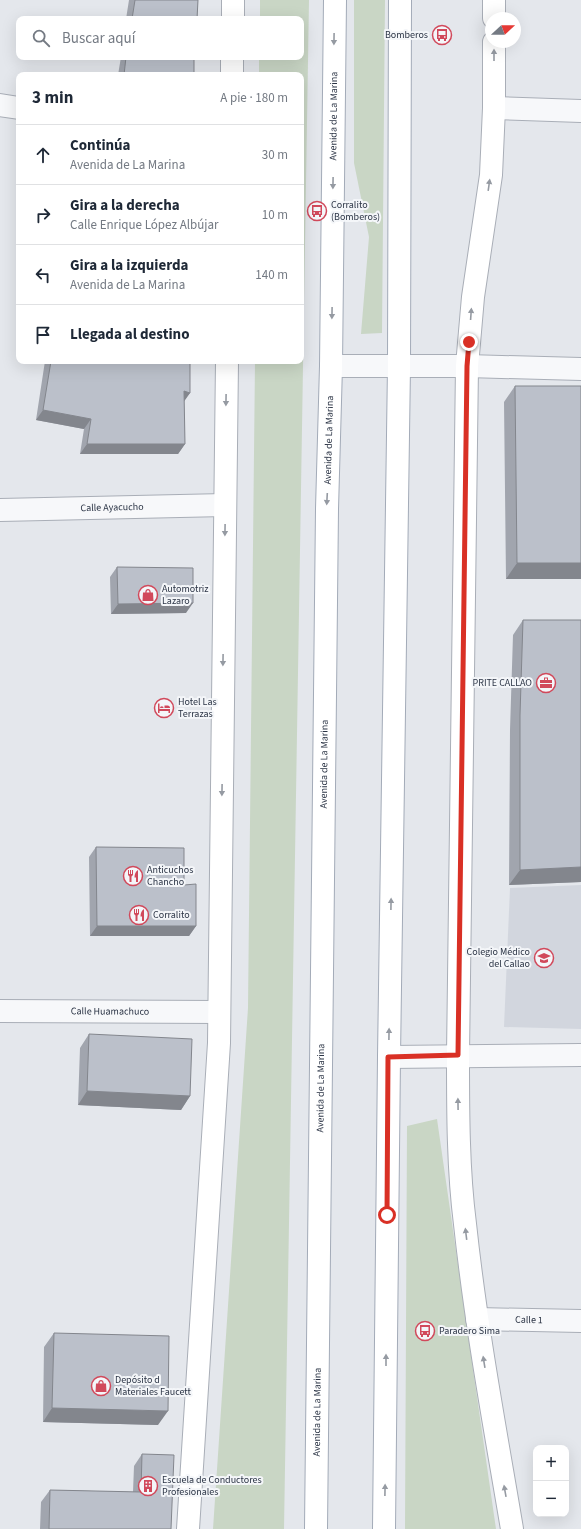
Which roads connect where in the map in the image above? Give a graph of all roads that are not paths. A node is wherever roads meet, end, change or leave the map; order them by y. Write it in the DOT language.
graph roads {
  1 [pos="233,0"];
  2 [pos="335,0"];
  3 [pos="400,0"];
  4 [pos="494,0"];
  5 [pos="494,12"];
  6 [pos="233,16"];
  7 [pos="494,48"];
  8 [pos="232,60"];
  9 [pos="232,72"];
  10 [pos="0,105"];
  11 [pos="16,108"];
  12 [pos="494,108"];
  13 [pos="581,111"];
  14 [pos="227,364"];
  15 [pos="331,366"];
  16 [pos="399,366"];
  17 [pos="467,366"];
  18 [pos="581,369"];
  19 [pos="225,505"];
  20 [pos="0,510"];
  21 [pos="0,1011"];
  22 [pos="219,1012"];
  23 [pos="458,1055"];
  24 [pos="581,1055"];
  25 [pos="388,1057"];
  26 [pos="477,1319"];
  27 [pos="581,1321"];
  28 [pos="188,1529"];
  29 [pos="316,1529"];
  30 [pos="384,1529"];
  31 [pos="512,1529"];
  1 -- 6 [label="main road"];
  2 -- 15 [label="main road, Avenida de La Marina, one-way"];
  3 -- 16 [label="main road"];
  4 -- 5 [label="main road"];
  12 -- 7 [label="main road, one-way"];
  8 -- 9 [label="main road"];
  10 -- 11 [label="street"];
  12 -- 13 [label="street"];
  17 -- 12 [label="main road, one-way"];
  14 -- 19 [label="main road, one-way"];
  15 -- 16 [label="street"];
  15 -- 29 [label="main road, Avenida de La Marina, one-way"];
  16 -- 17 [label="street"];
  25 -- 16 [label="main road, one-way"];
  17 -- 18 [label="street"];
  17 -- 23 [label="main road"];
  19 -- 20 [label="street, Calle Ayacucho"];
  19 -- 22 [label="main road, one-way"];
  21 -- 22 [label="street, Calle Huamachuco"];
  22 -- 28 [label="main road"];
  23 -- 24 [label="street"];
  23 -- 25 [label="street"];
  26 -- 23 [label="main road, one-way"];
  30 -- 25 [label="main road, one-way"];
  26 -- 27 [label="street, Calle 1"];
  31 -- 26 [label="main road, one-way"];
}
